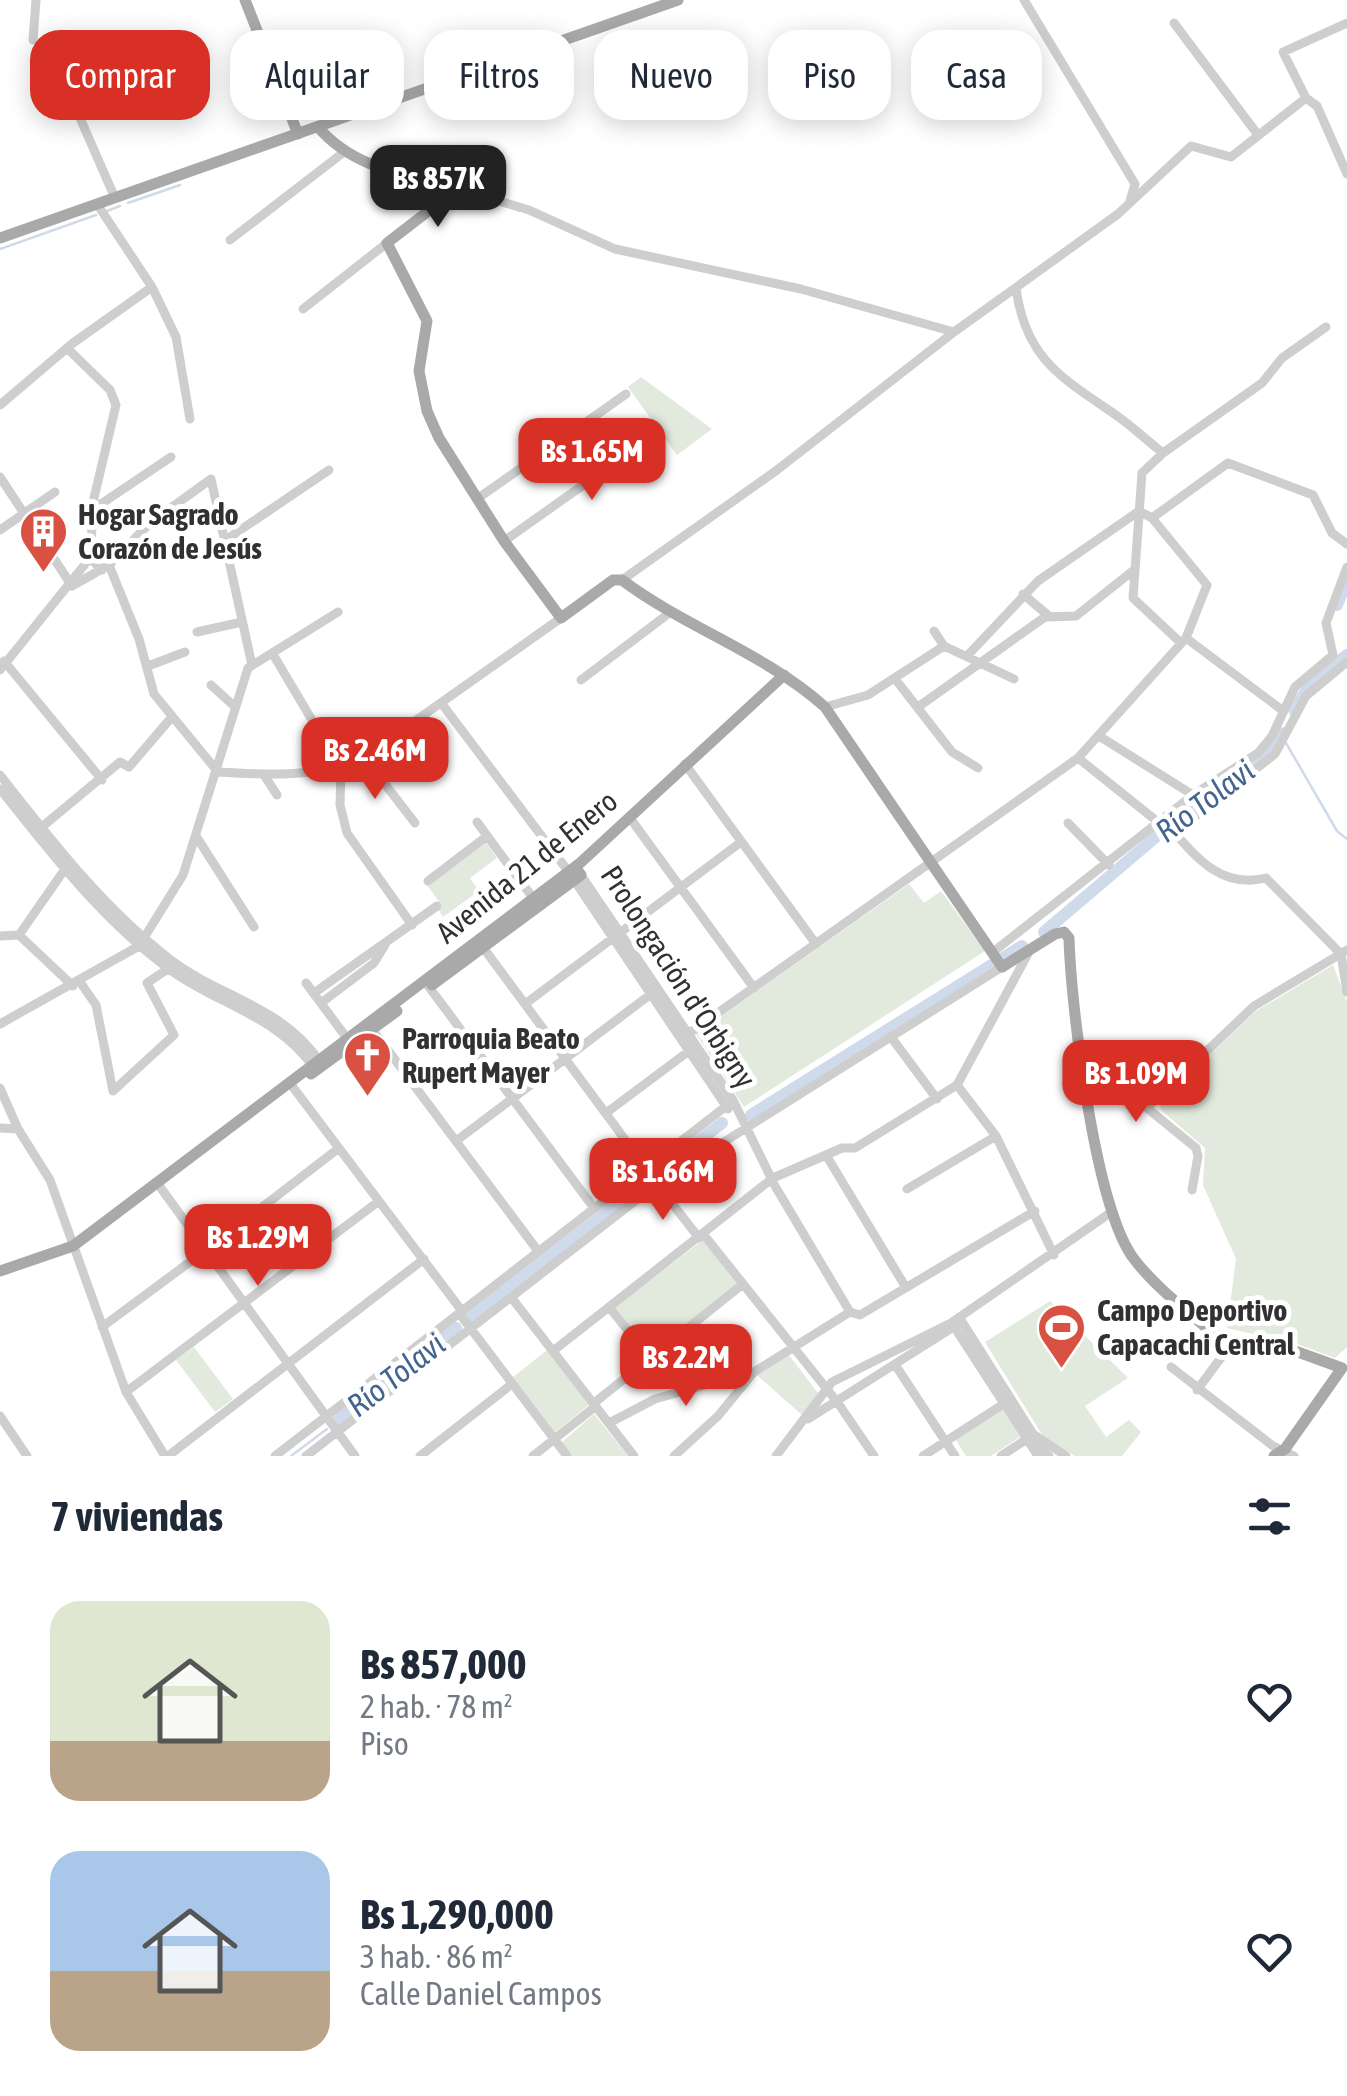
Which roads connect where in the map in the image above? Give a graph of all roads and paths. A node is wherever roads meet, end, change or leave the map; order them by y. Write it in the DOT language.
graph roads {
  1 [pos="36,0"];
  2 [pos="245,0"];
  3 [pos="678,0"];
  4 [pos="1024,0"];
  5 [pos="1347,22"];
  6 [pos="1174,23"];
  7 [pos="34,30"];
  8 [pos="1306,98"];
  9 [pos="81,120"];
  10 [pos="318,127"];
  11 [pos="298,134"];
  12 [pos="1258,135"];
  13 [pos="344,152"];
  14 [pos="1347,174"];
  15 [pos="449,186"];
  16 [pos="115,198"];
  17 [pos="97,204"];
  18 [pos="1129,204"];
  19 [pos="0,238"];
  20 [pos="230,240"];
  21 [pos="387,243"];
  22 [pos="152,286"];
  23 [pos="1016,288"];
  24 [pos="302,309"];
  25 [pos="1326,327"];
  26 [pos="954,332"];
  27 [pos="69,350"];
  28 [pos="626,394"];
  29 [pos="0,405"];
  30 [pos="190,419"];
  31 [pos="657,434"];
  32 [pos="1163,453"];
  33 [pos="171,457"];
  34 [pos="329,470"];
  35 [pos="0,477"];
  36 [pos="55,492"];
  37 [pos="477,499"];
  38 [pos="92,510"];
  39 [pos="1138,510"];
  40 [pos="24,513"];
  41 [pos="1152,518"];
  42 [pos="0,530"];
  43 [pos="224,541"];
  44 [pos="504,541"];
  45 [pos="1347,544"];
  46 [pos="90,558"];
  47 [pos="1347,566"];
  48 [pos="106,568"];
  49 [pos="1134,570"];
  50 [pos="622,580"];
  51 [pos="72,586"];
  52 [pos="1023,594"];
  53 [pos="338,612"];
  54 [pos="668,614"];
  55 [pos="1050,617"];
  56 [pos="561,618"];
  57 [pos="242,622"];
  58 [pos="934,630"];
  59 [pos="196,632"];
  60 [pos="1184,641"];
  61 [pos="944,646"];
  62 [pos="185,652"];
  63 [pos="274,656"];
  64 [pos="973,658"];
  65 [pos="1347,662"];
  66 [pos="252,665"];
  67 [pos="2,666"];
  68 [pos="148,666"];
  69 [pos="784,675"];
  70 [pos="1014,679"];
  71 [pos="582,680"];
  72 [pos="896,680"];
  73 [pos="211,685"];
  74 [pos="442,704"];
  75 [pos="234,706"];
  76 [pos="825,707"];
  77 [pos="918,707"];
  78 [pos="1282,710"];
  79 [pos="171,718"];
  80 [pos="1099,736"];
  81 [pos="364,757"];
  82 [pos="1078,758"];
  83 [pos="685,764"];
  84 [pos="978,768"];
  85 [pos="341,769"];
  86 [pos="218,772"];
  87 [pos="0,774"];
  88 [pos="264,775"];
  89 [pos="102,780"];
  90 [pos="0,789"];
  91 [pos="278,795"];
  92 [pos="1193,795"];
  93 [pos="630,818"];
  94 [pos="1162,820"];
  95 [pos="477,822"];
  96 [pos="1068,823"];
  97 [pos="416,824"];
  98 [pos="38,830"];
  99 [pos="1174,832"];
  100 [pos="196,836"];
  101 [pos="487,836"];
  102 [pos="742,842"];
  103 [pos="931,864"];
  104 [pos="1110,865"];
  105 [pos="68,868"];
  106 [pos="574,873"];
  107 [pos="428,880"];
  108 [pos="681,887"];
  109 [pos="533,898"];
  110 [pos="437,906"];
  111 [pos="412,925"];
  112 [pos="254,927"];
  113 [pos="1025,931"];
  114 [pos="19,935"];
  115 [pos="617,935"];
  116 [pos="0,936"];
  117 [pos="142,942"];
  118 [pos="480,943"];
  119 [pos="386,944"];
  120 [pos="816,944"];
  121 [pos="1033,948"];
  122 [pos="993,952"];
  123 [pos="1344,952"];
  124 [pos="172,966"];
  125 [pos="1002,967"];
  126 [pos="306,982"];
  127 [pos="76,984"];
  128 [pos="427,984"];
  129 [pos="754,988"];
  130 [pos="1347,992"];
  131 [pos="314,993"];
  132 [pos="651,994"];
  133 [pos="321,1003"];
  134 [pos="525,1004"];
  135 [pos="0,1024"];
  136 [pos="370,1026"];
  137 [pos="685,1037"];
  138 [pos="891,1037"];
  139 [pos="349,1040"];
  140 [pos="689,1051"];
  141 [pos="566,1059"];
  142 [pos="317,1064"];
  143 [pos="1085,1072"];
  144 [pos="289,1082"];
  145 [pos="958,1085"];
  146 [pos="0,1088"];
  147 [pos="512,1099"];
  148 [pos="937,1099"];
  149 [pos="725,1107"];
  150 [pos="1147,1108"];
  151 [pos="606,1113"];
  152 [pos="737,1116"];
  153 [pos="0,1128"];
  154 [pos="745,1129"];
  155 [pos="18,1130"];
  156 [pos="996,1136"];
  157 [pos="456,1141"];
  158 [pos="339,1148"];
  159 [pos="826,1155"];
  160 [pos="646,1168"];
  161 [pos="773,1178"];
  162 [pos="158,1184"];
  163 [pos="657,1184"];
  164 [pos="907,1190"];
  165 [pos="1192,1190"];
  166 [pos="379,1201"];
  167 [pos="594,1208"];
  168 [pos="1035,1211"];
  169 [pos="1110,1214"];
  170 [pos="239,1225"];
  171 [pos="702,1236"];
  172 [pos="73,1246"];
  173 [pos="206,1250"];
  174 [pos="538,1251"];
  175 [pos="1054,1255"];
  176 [pos="424,1259"];
  177 [pos="0,1271"];
  178 [pos="743,1284"];
  179 [pos="905,1286"];
  180 [pos="512,1298"];
  181 [pos="245,1303"];
  182 [pos="609,1307"];
  183 [pos="460,1312"];
  184 [pos="850,1312"];
  185 [pos="957,1322"];
  186 [pos="102,1327"];
  187 [pos="471,1329"];
  188 [pos="1232,1343"];
  189 [pos="667,1345"];
  190 [pos="791,1348"];
  191 [pos="553,1351"];
  192 [pos="650,1358"];
  193 [pos="876,1360"];
  194 [pos="288,1363"];
  195 [pos="896,1366"];
  196 [pos="1170,1368"];
  197 [pos="1344,1369"];
  198 [pos="754,1372"];
  199 [pos="884,1374"];
  200 [pos="512,1384"];
  201 [pos="697,1384"];
  202 [pos="824,1390"];
  203 [pos="1198,1390"];
  204 [pos="126,1392"];
  205 [pos="838,1403"];
  206 [pos="1005,1403"];
  207 [pos="595,1405"];
  208 [pos="0,1416"];
  209 [pos="327,1417"];
  210 [pos="803,1422"];
  211 [pos="609,1423"];
  212 [pos="337,1433"];
  213 [pos="554,1439"];
  214 [pos="1027,1439"];
  215 [pos="946,1441"];
  216 [pos="783,1453"];
  217 [pos="1284,1454"];
  218 [pos="27,1456"];
  219 [pos="167,1456"];
  220 [pos="276,1456"];
  221 [pos="306,1456"];
  222 [pos="355,1456"];
  223 [pos="420,1456"];
  224 [pos="533,1456"];
  225 [pos="567,1456"];
  226 [pos="634,1456"];
  227 [pos="674,1456"];
  228 [pos="874,1456"];
  229 [pos="923,1456"];
  230 [pos="955,1456"];
  231 [pos="1001,1456"];
  232 [pos="1038,1456"];
  233 [pos="1049,1456"];
  234 [pos="1066,1456"];
  1 -- 7 [label="street"];
  2 -- 11 [label="main road"];
  3 -- 10 [label="main road"];
  4 -- 18 [label="street"];
  5 -- 8 [label="street"];
  6 -- 12 [label="street"];
  8 -- 12 [label="street"];
  8 -- 14 [label="street"];
  9 -- 16 [label="street"];
  10 -- 11 [label="main road"];
  10 -- 13 [label="main road"];
  11 -- 16 [label="main road"];
  12 -- 18 [label="street"];
  13 -- 15 [label="main road"];
  13 -- 20 [label="street"];
  15 -- 21 [label="main road"];
  15 -- 26 [label="street"];
  16 -- 17 [label="main road"];
  17 -- 19 [label="main road"];
  17 -- 22 [label="street"];
  18 -- 23 [label="street"];
  21 -- 24 [label="street"];
  21 -- 37 [label="main road"];
  22 -- 27 [label="street"];
  22 -- 30 [label="street"];
  23 -- 26 [label="street"];
  23 -- 32 [label="street"];
  25 -- 32 [label="street"];
  26 -- 50 [label="street"];
  27 -- 29 [label="street"];
  27 -- 38 [label="street"];
  28 -- 37 [label="street"];
  31 -- 44 [label="street"];
  32 -- 39 [label="street"];
  33 -- 38 [label="street"];
  34 -- 43 [label="street"];
  35 -- 40 [label="street"];
  36 -- 40 [label="street"];
  37 -- 44 [label="main road"];
  38 -- 46 [label="street"];
  39 -- 41 [label="street"];
  39 -- 49 [label="street"];
  39 -- 52 [label="street"];
  40 -- 42 [label="street"];
  40 -- 51 [label="street"];
  41 -- 45 [label="street"];
  41 -- 60 [label="street"];
  43 -- 48 [label="street"];
  43 -- 57 [label="street"];
  44 -- 56 [label="main road"];
  46 -- 48 [label="street"];
  46 -- 51 [label="street"];
  47 -- 78 [label="street"];
  48 -- 51 [label="street"];
  48 -- 68 [label="street"];
  49 -- 55 [label="street"];
  49 -- 60 [label="street"];
  50 -- 54 [label="main road"];
  50 -- 56 [label="main road"];
  51 -- 67 [label="street"];
  52 -- 55 [label="street"];
  52 -- 64 [label="street"];
  53 -- 63 [label="street"];
  54 -- 69 [label="main road"];
  54 -- 71 [label="street"];
  55 -- 64 [label="street"];
  56 -- 74 [label="street"];
  57 -- 59 [label="street"];
  57 -- 66 [label="street"];
  58 -- 61 [label="street"];
  60 -- 78 [label="street"];
  60 -- 80 [label="street"];
  61 -- 64 [label="street"];
  61 -- 72 [label="street"];
  62 -- 68 [label="street"];
  63 -- 66 [label="street"];
  63 -- 85 [label="street"];
  64 -- 70 [label="street"];
  64 -- 77 [label="street"];
  65 -- 99 [label="street"];
  66 -- 75 [label="street"];
  67 -- 89 [label="street"];
  68 -- 79 [label="street"];
  69 -- 76 [label="main road"];
  69 -- 83 [label="main road, Avenida 21 de Enero"];
  72 -- 76 [label="street"];
  72 -- 77 [label="street"];
  73 -- 75 [label="street"];
  74 -- 81 [label="street"];
  74 -- 106 [label="street, Prolongación d'Orbigny"];
  75 -- 86 [label="street"];
  76 -- 103 [label="main road"];
  77 -- 84 [label="street"];
  78 -- 92 [label="street"];
  79 -- 86 [label="street"];
  79 -- 89 [label="street"];
  80 -- 82 [label="street"];
  80 -- 92 [label="street"];
  81 -- 85 [label="street"];
  81 -- 97 [label="street"];
  82 -- 94 [label="street"];
  82 -- 103 [label="street"];
  83 -- 93 [label="main road, Avenida 21 de Enero"];
  83 -- 102 [label="street"];
  85 -- 88 [label="street"];
  85 -- 111 [label="street"];
  86 -- 88 [label="street"];
  86 -- 100 [label="street"];
  87 -- 98 [label="street"];
  88 -- 91 [label="street"];
  89 -- 98 [label="street"];
  90 -- 98 [label="street"];
  92 -- 94 [label="street"];
  93 -- 106 [label="main road, Avenida 21 de Enero"];
  93 -- 108 [label="street"];
  94 -- 99 [label="street"];
  94 -- 104 [label="street"];
  95 -- 101 [label="street"];
  96 -- 104 [label="street"];
  98 -- 105 [label="street"];
  99 -- 123 [label="street"];
  100 -- 112 [label="street"];
  100 -- 117 [label="street"];
  101 -- 107 [label="street"];
  101 -- 109 [label="street"];
  102 -- 108 [label="street"];
  102 -- 120 [label="street"];
  103 -- 120 [label="street"];
  103 -- 122 [label="main road"];
  104 -- 113 [label="street"];
  105 -- 114 [label="street"];
  105 -- 117 [label="street"];
  106 -- 109 [label="main road, Avenida 21 de Enero"];
  106 -- 115 [label="street, Prolongación d'Orbigny"];
  106 -- 118 [label="main road, Avenida 21 de Enero"];
  108 -- 115 [label="street"];
  108 -- 129 [label="street"];
  109 -- 118 [label="main road, Avenida 21 de Enero"];
  110 -- 111 [label="street"];
  111 -- 119 [label="street"];
  113 -- 121 [label="street"];
  113 -- 122 [label="street"];
  114 -- 116 [label="street"];
  114 -- 127 [label="street"];
  115 -- 132 [label="street, Prolongación d'Orbigny"];
  115 -- 134 [label="street"];
  115 -- 137 [label="street, Prolongación d'Orbigny"];
  117 -- 124 [label="street"];
  117 -- 127 [label="street"];
  118 -- 128 [label="main road, Avenida 21 de Enero"];
  118 -- 134 [label="street"];
  119 -- 131 [label="street"];
  119 -- 133 [label="street"];
  120 -- 129 [label="street"];
  121 -- 125 [label="main road"];
  121 -- 143 [label="main road"];
  121 -- 145 [label="street"];
  122 -- 125 [label="main road"];
  123 -- 130 [label="street"];
  123 -- 150 [label="street"];
  124 -- 127 [label="street"];
  124 -- 142 [label="street"];
  125 -- 138 [label="street"];
  126 -- 131 [label="street"];
  127 -- 135 [label="street"];
  128 -- 136 [label="main road, Avenida 21 de Enero"];
  128 -- 147 [label="street"];
  129 -- 137 [label="street"];
  131 -- 133 [label="street"];
  132 -- 137 [label="street, Prolongación d'Orbigny"];
  132 -- 141 [label="street"];
  133 -- 139 [label="street"];
  134 -- 141 [label="street"];
  136 -- 139 [label="main road, Avenida 21 de Enero"];
  136 -- 157 [label="street"];
  137 -- 140 [label="street, Prolongación d'Orbigny"];
  137 -- 152 [label="street, Prolongación d'Orbigny"];
  138 -- 148 [label="street"];
  138 -- 154 [label="street"];
  139 -- 142 [label="main road, Avenida 21 de Enero"];
  140 -- 149 [label="street, Prolongación d'Orbigny"];
  140 -- 151 [label="street"];
  141 -- 147 [label="street"];
  141 -- 151 [label="street"];
  142 -- 144 [label="main road, Avenida 21 de Enero"];
  143 -- 150 [label="street"];
  143 -- 169 [label="main road"];
  144 -- 158 [label="street"];
  144 -- 162 [label="main road, Avenida 21 de Enero"];
  145 -- 148 [label="street"];
  145 -- 156 [label="street"];
  146 -- 155 [label="street"];
  147 -- 157 [label="street"];
  147 -- 167 [label="street"];
  148 -- 159 [label="street"];
  149 -- 152 [label="street, Prolongación d'Orbigny"];
  149 -- 160 [label="street"];
  150 -- 165 [label="street"];
  151 -- 160 [label="street"];
  152 -- 154 [label="street, Prolongación d'Orbigny"];
  153 -- 155 [label="street"];
  154 -- 161 [label="street, Prolongación d'Orbigny"];
  154 -- 163 [label="street"];
  155 -- 172 [label="street"];
  156 -- 164 [label="street"];
  156 -- 168 [label="street"];
  157 -- 174 [label="street"];
  158 -- 166 [label="street"];
  158 -- 170 [label="street"];
  159 -- 161 [label="street"];
  159 -- 179 [label="street"];
  160 -- 167 [label="street"];
  161 -- 171 [label="street"];
  161 -- 184 [label="street, Prolongación d'Orbigny"];
  162 -- 172 [label="main road, Avenida 21 de Enero"];
  162 -- 173 [label="street"];
  163 -- 171 [label="street"];
  163 -- 180 [label="street"];
  166 -- 176 [label="street"];
  166 -- 181 [label="street"];
  167 -- 174 [label="street"];
  168 -- 175 [label="street"];
  168 -- 179 [label="street"];
  169 -- 175 [label="street"];
  169 -- 188 [label="main road"];
  171 -- 178 [label="street"];
  171 -- 182 [label="street"];
  172 -- 177 [label="main road, Avenida 21 de Enero"];
  172 -- 186 [label="street"];
  173 -- 181 [label="street"];
  173 -- 186 [label="street"];
  174 -- 183 [label="street"];
  175 -- 185 [label="street"];
  176 -- 183 [label="street"];
  176 -- 194 [label="street"];
  178 -- 189 [label="street"];
  178 -- 190 [label="street"];
  179 -- 184 [label="street"];
  180 -- 187 [label="street"];
  180 -- 191 [label="street"];
  181 -- 194 [label="street"];
  181 -- 204 [label="street"];
  182 -- 191 [label="street"];
  182 -- 192 [label="street"];
  183 -- 187 [label="street"];
  183 -- 209 [label="street"];
  184 -- 190 [label="street"];
  185 -- 193 [label="street"];
  185 -- 195 [label="street"];
  185 -- 206 [label="street"];
  185 -- 234 [label="street"];
  186 -- 204 [label="street"];
  187 -- 200 [label="street"];
  187 -- 212 [label="street"];
  188 -- 197 [label="main road"];
  188 -- 203 [label="street"];
  189 -- 192 [label="street"];
  189 -- 201 [label="street"];
  190 -- 198 [label="street"];
  190 -- 202 [label="street"];
  191 -- 207 [label="street"];
  192 -- 207 [label="street"];
  193 -- 199 [label="street"];
  193 -- 202 [label="street"];
  194 -- 209 [label="street"];
  194 -- 219 [label="street"];
  195 -- 199 [label="street"];
  195 -- 215 [label="street"];
  196 -- 203 [label="street"];
  197 -- 217 [label="main road"];
  198 -- 201 [label="street"];
  198 -- 227 [label="street"];
  199 -- 205 [label="street"];
  200 -- 213 [label="street"];
  200 -- 223 [label="street"];
  201 -- 211 [label="street"];
  202 -- 205 [label="street"];
  202 -- 210 [label="street"];
  203 -- 217 [label="street"];
  204 -- 219 [label="street"];
  205 -- 210 [label="street"];
  205 -- 228 [label="street"];
  206 -- 214 [label="street"];
  206 -- 215 [label="street"];
  207 -- 211 [label="street"];
  207 -- 213 [label="street"];
  208 -- 218 [label="street"];
  209 -- 212 [label="street"];
  209 -- 220 [label="street"];
  210 -- 216 [label="street"];
  211 -- 226 [label="street"];
  212 -- 221 [label="street"];
  212 -- 222 [label="street"];
  213 -- 224 [label="street"];
  213 -- 225 [label="street"];
  214 -- 231 [label="street"];
  214 -- 232 [label="street"];
  214 -- 233 [label="street"];
  215 -- 229 [label="street"];
  215 -- 230 [label="street"];
}
